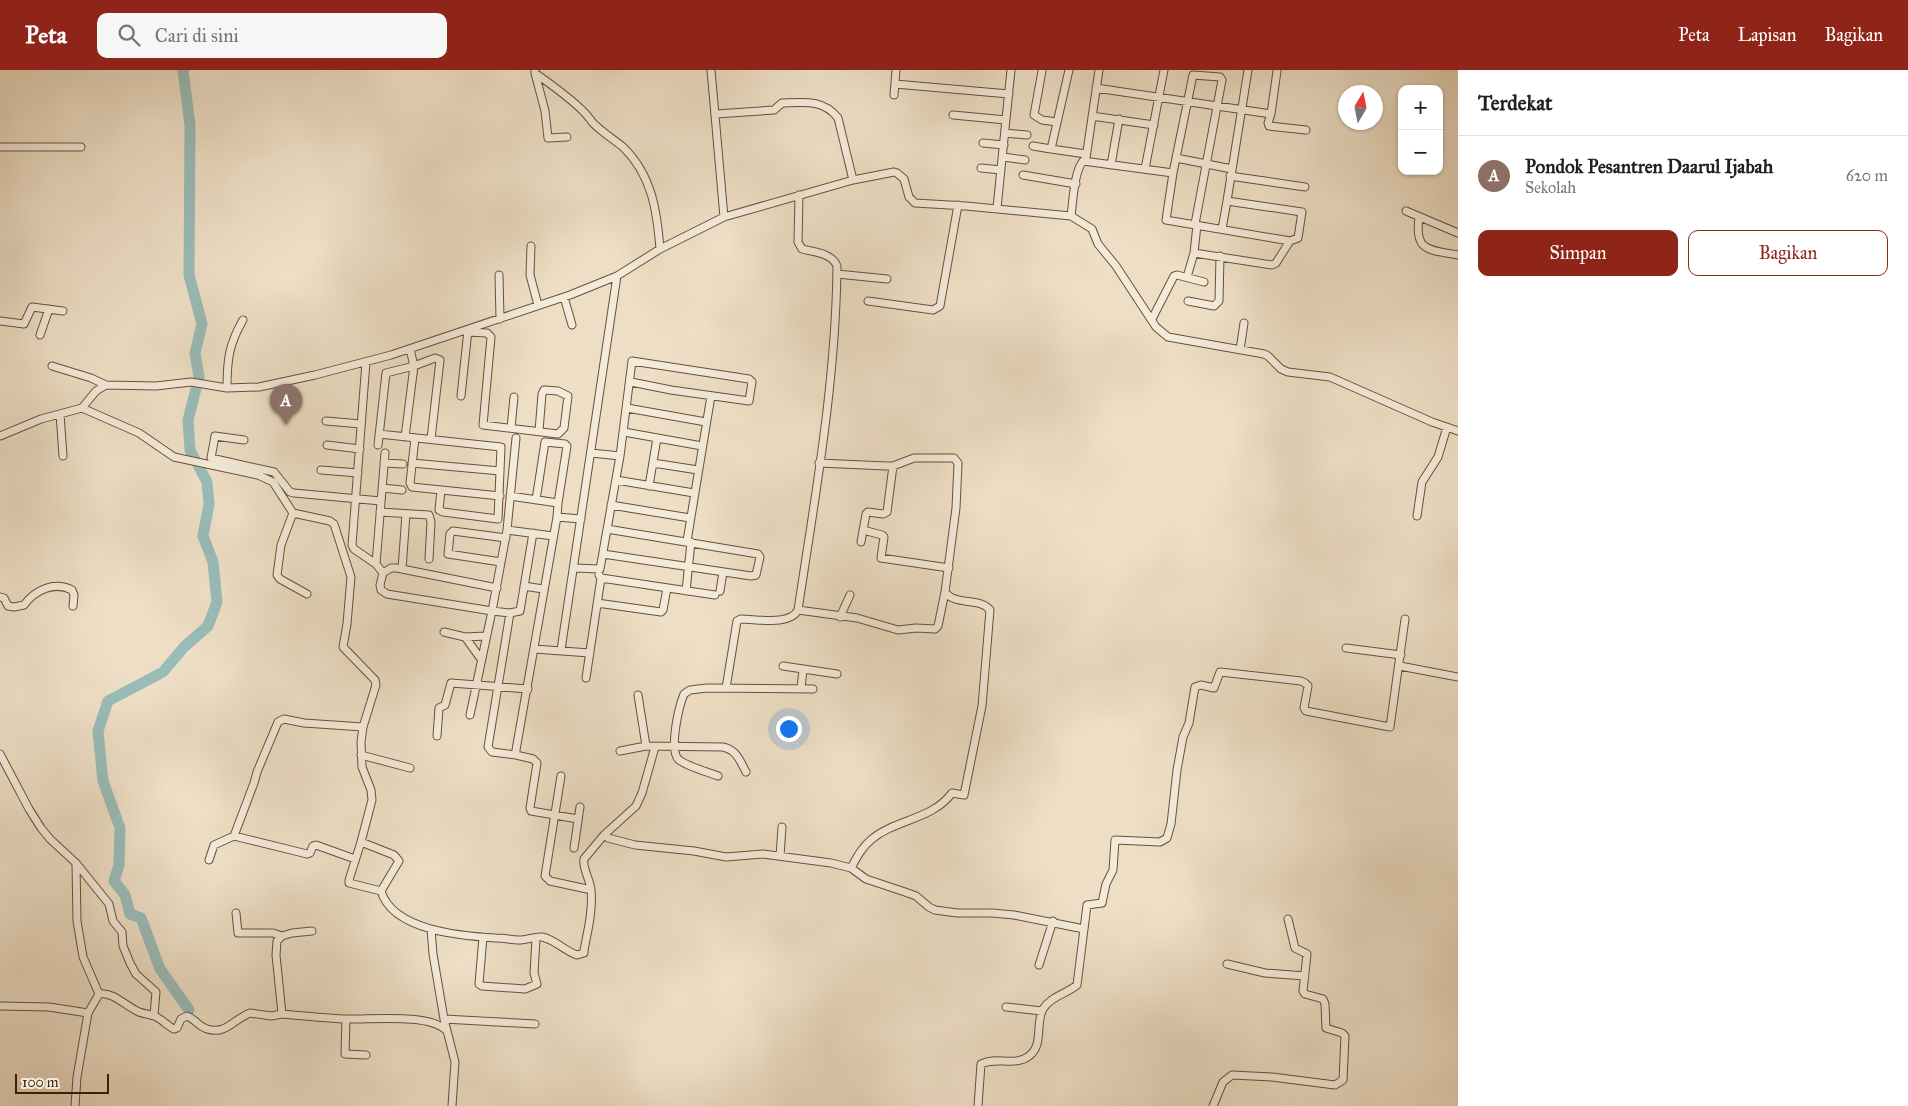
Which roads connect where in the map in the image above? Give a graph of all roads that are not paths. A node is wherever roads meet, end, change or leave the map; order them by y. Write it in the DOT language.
graph roads {
  1 [pos="711,70"];
  2 [pos="896,70"];
  3 [pos="1011,70"];
  4 [pos="1069,70"];
  5 [pos="1099,70"];
  6 [pos="1164,70"];
  7 [pos="1248,70"];
  8 [pos="1042,71"];
  9 [pos="535,72"];
  10 [pos="1206,72"];
  11 [pos="1277,72"];
  12 [pos="895,84"];
  13 [pos="1096,88"];
  14 [pos="1009,94"];
  15 [pos="894,95"];
  16 [pos="1160,98"];
  17 [pos="1188,102"];
  18 [pos="1216,106"];
  19 [pos="1241,111"];
  20 [pos="716,114"];
  21 [pos="1270,114"];
  22 [pos="952,115"];
  23 [pos="1092,116"];
  24 [pos="1119,119"];
  25 [pos="1006,120"];
  26 [pos="1057,122"];
  27 [pos="1154,125"];
  28 [pos="1306,130"];
  29 [pos="1005,133"];
  30 [pos="1026,135"];
  31 [pos="567,137"];
  32 [pos="984,143"];
  33 [pos="1004,145"];
  34 [pos="1033,146"];
  35 [pos="0,147"];
  36 [pos="81,147"];
  37 [pos="1051,148"];
  38 [pos="1086,154"];
  39 [pos="1002,157"];
  40 [pos="1176,158"];
  41 [pos="1025,160"];
  42 [pos="1083,161"];
  43 [pos="1205,164"];
  44 [pos="1111,165"];
  45 [pos="980,168"];
  46 [pos="1145,169"];
  47 [pos="1001,170"];
  48 [pos="1231,172"];
  49 [pos="1173,173"];
  50 [pos="1023,175"];
  51 [pos="853,180"];
  52 [pos="1076,184"];
  53 [pos="1305,186"];
  54 [pos="799,195"];
  55 [pos="1227,201"];
  56 [pos="958,205"];
  57 [pos="997,208"];
  58 [pos="1406,211"];
  59 [pos="1071,216"];
  60 [pos="724,217"];
  61 [pos="1419,218"];
  62 [pos="1196,225"];
  63 [pos="1222,229"];
  64 [pos="1458,233"];
  65 [pos="1290,241"];
  66 [pos="531,246"];
  67 [pos="660,249"];
  68 [pos="1194,253"];
  69 [pos="1458,255"];
  70 [pos="1220,256"];
  71 [pos="837,274"];
  72 [pos="499,275"];
  73 [pos="617,276"];
  74 [pos="1187,277"];
  75 [pos="887,279"];
  76 [pos="1204,282"];
  77 [pos="564,297"];
  78 [pos="868,301"];
  79 [pos="1188,301"];
  80 [pos="538,306"];
  81 [pos="49,309"];
  82 [pos="63,311"];
  83 [pos="500,319"];
  84 [pos="1152,319"];
  85 [pos="0,320"];
  86 [pos="243,320"];
  87 [pos="1244,323"];
  88 [pos="572,325"];
  89 [pos="468,331"];
  90 [pos="40,335"];
  91 [pos="410,349"];
  92 [pos="1240,350"];
  93 [pos="366,362"];
  94 [pos="52,366"];
  95 [pos="414,366"];
  96 [pos="630,382"];
  97 [pos="106,385"];
  98 [pos="227,388"];
  99 [pos="461,396"];
  100 [pos="711,396"];
  101 [pos="514,397"];
  102 [pos="82,408"];
  103 [pos="627,408"];
  104 [pos="60,414"];
  105 [pos="326,422"];
  106 [pos="706,422"];
  107 [pos="361,424"];
  108 [pos="1447,427"];
  109 [pos="511,428"];
  110 [pos="539,431"];
  111 [pos="1458,431"];
  112 [pos="624,432"];
  113 [pos="379,434"];
  114 [pos="0,436"];
  115 [pos="405,437"];
  116 [pos="415,438"];
  117 [pos="516,438"];
  118 [pos="657,438"];
  119 [pos="431,439"];
  120 [pos="244,440"];
  121 [pos="327,445"];
  122 [pos="378,445"];
  123 [pos="702,446"];
  124 [pos="360,449"];
  125 [pos="385,453"];
  126 [pos="591,453"];
  127 [pos="63,456"];
  128 [pos="620,456"];
  129 [pos="653,462"];
  130 [pos="820,462"];
  131 [pos="384,463"];
  132 [pos="412,463"];
  133 [pos="403,464"];
  134 [pos="893,466"];
  135 [pos="320,470"];
  136 [pos="698,470"];
  137 [pos="500,471"];
  138 [pos="358,473"];
  139 [pos="616,480"];
  140 [pos="649,486"];
  141 [pos="382,488"];
  142 [pos="402,490"];
  143 [pos="441,490"];
  144 [pos="694,493"];
  145 [pos="500,496"];
  146 [pos="510,496"];
  147 [pos="356,498"];
  148 [pos="536,500"];
  149 [pos="381,501"];
  150 [pos="558,503"];
  151 [pos="611,505"];
  152 [pos="380,512"];
  153 [pos="293,514"];
  154 [pos="406,514"];
  155 [pos="1417,516"];
  156 [pos="557,517"];
  157 [pos="690,518"];
  158 [pos="581,519"];
  159 [pos="607,529"];
  160 [pos="863,530"];
  161 [pos="533,533"];
  162 [pos="506,534"];
  163 [pos="553,536"];
  164 [pos="689,541"];
  165 [pos="861,542"];
  166 [pos="603,554"];
  167 [pos="429,559"];
  168 [pos="501,562"];
  169 [pos="376,564"];
  170 [pos="688,566"];
  171 [pos="574,568"];
  172 [pos="949,568"];
  173 [pos="402,569"];
  174 [pos="596,570"];
  175 [pos="723,572"];
  176 [pos="383,573"];
  177 [pos="601,578"];
  178 [pos="524,586"];
  179 [pos="497,588"];
  180 [pos="667,588"];
  181 [pos="543,589"];
  182 [pos="686,591"];
  183 [pos="945,592"];
  184 [pos="308,594"];
  185 [pos="850,595"];
  186 [pos="0,597"];
  187 [pos="597,603"];
  188 [pos="74,606"];
  189 [pos="798,610"];
  190 [pos="492,611"];
  191 [pos="510,613"];
  192 [pos="840,617"];
  193 [pos="1405,619"];
  194 [pos="444,632"];
  195 [pos="486,636"];
  196 [pos="465,637"];
  197 [pos="1346,648"];
  198 [pos="534,649"];
  199 [pos="561,650"];
  200 [pos="590,653"];
  201 [pos="1401,655"];
  202 [pos="481,659"];
  203 [pos="783,666"];
  204 [pos="1400,666"];
  205 [pos="804,670"];
  206 [pos="837,674"];
  207 [pos="1458,677"];
  208 [pos="586,678"];
  209 [pos="476,685"];
  210 [pos="498,687"];
  211 [pos="726,688"];
  212 [pos="801,688"];
  213 [pos="528,689"];
  214 [pos="814,689"];
  215 [pos="638,695"];
  216 [pos="470,715"];
  217 [pos="363,726"];
  218 [pos="437,736"];
  219 [pos="646,746"];
  220 [pos="655,747"];
  221 [pos="674,747"];
  222 [pos="620,751"];
  223 [pos="0,754"];
  224 [pos="516,755"];
  225 [pos="361,756"];
  226 [pos="410,768"];
  227 [pos="746,772"];
  228 [pos="561,776"];
  229 [pos="718,776"];
  230 [pos="580,807"];
  231 [pos="554,816"];
  232 [pos="578,819"];
  233 [pos="782,827"];
  234 [pos="604,835"];
  235 [pos="234,836"];
  236 [pos="361,842"];
  237 [pos="574,848"];
  238 [pos="780,856"];
  239 [pos="355,859"];
  240 [pos="209,860"];
  241 [pos="76,863"];
  242 [pos="851,868"];
  243 [pos="587,889"];
  244 [pos="381,891"];
  245 [pos="236,913"];
  246 [pos="1288,919"];
  247 [pos="1053,921"];
  248 [pos="431,929"];
  249 [pos="1084,929"];
  250 [pos="312,931"];
  251 [pos="282,936"];
  252 [pos="483,937"];
  253 [pos="536,939"];
  254 [pos="1228,964"];
  255 [pos="1039,965"];
  256 [pos="1305,976"];
  257 [pos="99,994"];
  258 [pos="0,1006"];
  259 [pos="1006,1007"];
  260 [pos="1042,1010"];
  261 [pos="88,1012"];
  262 [pos="282,1014"];
  263 [pos="154,1015"];
  264 [pos="346,1019"];
  265 [pos="444,1019"];
  266 [pos="535,1024"];
  267 [pos="447,1031"];
  268 [pos="366,1055"];
  269 [pos="75,1106"];
  270 [pos="452,1106"];
  271 [pos="978,1106"];
  272 [pos="1213,1106"];
  1 -- 20 [label="street"];
  2 -- 12 [label="street"];
  3 -- 14 [label="street"];
  4 -- 26 [label="street"];
  5 -- 13 [label="street"];
  6 -- 16 [label="street"];
  7 -- 19 [label="street"];
  8 -- 26 [label="street"];
  9 -- 31 [label="street"];
  9 -- 67 [label="street"];
  10 -- 17 [label="street"];
  10 -- 18 [label="street"];
  11 -- 21 [label="street"];
  12 -- 14 [label="street"];
  12 -- 15 [label="street"];
  13 -- 16 [label="street"];
  13 -- 23 [label="street"];
  14 -- 25 [label="street"];
  16 -- 17 [label="street"];
  16 -- 27 [label="street"];
  17 -- 18 [label="street"];
  17 -- 40 [label="street"];
  18 -- 19 [label="street"];
  18 -- 43 [label="street"];
  19 -- 21 [label="street"];
  19 -- 48 [label="street"];
  20 -- 51 [label="street"];
  20 -- 60 [label="street"];
  21 -- 28 [label="street"];
  22 -- 25 [label="street"];
  23 -- 24 [label="street"];
  23 -- 38 [label="street"];
  24 -- 27 [label="street"];
  24 -- 44 [label="street"];
  25 -- 29 [label="street"];
  26 -- 37 [label="street"];
  27 -- 46 [label="street"];
  29 -- 30 [label="street"];
  29 -- 33 [label="street"];
  32 -- 33 [label="street"];
  33 -- 39 [label="street"];
  34 -- 37 [label="street"];
  35 -- 36 [label="street"];
  37 -- 38 [label="street"];
  38 -- 42 [label="street"];
  39 -- 41 [label="street"];
  39 -- 47 [label="street"];
  40 -- 43 [label="street"];
  40 -- 49 [label="street"];
  42 -- 44 [label="street"];
  42 -- 52 [label="street"];
  43 -- 48 [label="street"];
  43 -- 62 [label="street"];
  44 -- 46 [label="street"];
  45 -- 47 [label="street"];
  46 -- 49 [label="street"];
  47 -- 57 [label="street"];
  48 -- 53 [label="street"];
  48 -- 55 [label="street"];
  49 -- 62 [label="street"];
  50 -- 52 [label="street"];
  51 -- 54 [label="street"];
  51 -- 56 [label="street"];
  52 -- 59 [label="street"];
  54 -- 60 [label="street"];
  54 -- 71 [label="street"];
  55 -- 63 [label="street"];
  55 -- 65 [label="street"];
  56 -- 57 [label="street"];
  56 -- 78 [label="street"];
  57 -- 59 [label="street"];
  58 -- 61 [label="street"];
  59 -- 84 [label="street"];
  60 -- 67 [label="street"];
  61 -- 64 [label="street"];
  61 -- 69 [label="street"];
  62 -- 63 [label="street"];
  62 -- 68 [label="street"];
  63 -- 65 [label="street"];
  65 -- 70 [label="street"];
  66 -- 80 [label="street"];
  67 -- 73 [label="street"];
  68 -- 70 [label="street"];
  68 -- 74 [label="street"];
  70 -- 79 [label="street"];
  71 -- 75 [label="street"];
  71 -- 130 [label="street"];
  72 -- 83 [label="street"];
  73 -- 77 [label="street"];
  73 -- 126 [label="street"];
  74 -- 76 [label="street"];
  74 -- 84 [label="street"];
  77 -- 80 [label="street"];
  77 -- 88 [label="street"];
  80 -- 83 [label="street"];
  81 -- 82 [label="street"];
  81 -- 85 [label="street"];
  81 -- 90 [label="street"];
  83 -- 89 [label="street"];
  84 -- 92 [label="street"];
  86 -- 98 [label="street"];
  87 -- 92 [label="street"];
  89 -- 91 [label="street"];
  89 -- 99 [label="street"];
  89 -- 109 [label="street"];
  91 -- 93 [label="street"];
  91 -- 95 [label="street"];
  92 -- 108 [label="street"];
  93 -- 98 [label="street"];
  93 -- 107 [label="street"];
  94 -- 97 [label="street"];
  95 -- 113 [label="street"];
  95 -- 115 [label="street"];
  95 -- 119 [label="street"];
  96 -- 100 [label="street"];
  96 -- 100 [label="street"];
  96 -- 103 [label="street"];
  97 -- 98 [label="street"];
  97 -- 102 [label="street"];
  100 -- 106 [label="street"];
  101 -- 109 [label="street"];
  102 -- 104 [label="street"];
  102 -- 153 [label="street"];
  103 -- 106 [label="street"];
  103 -- 112 [label="street"];
  104 -- 114 [label="street"];
  104 -- 127 [label="street"];
  105 -- 107 [label="street"];
  106 -- 123 [label="street"];
  107 -- 124 [label="street"];
  108 -- 111 [label="street"];
  108 -- 155 [label="street"];
  109 -- 110 [label="street"];
  110 -- 110 [label="street"];
  112 -- 118 [label="street"];
  112 -- 128 [label="street"];
  113 -- 115 [label="street"];
  113 -- 122 [label="street"];
  115 -- 116 [label="street"];
  116 -- 119 [label="street"];
  116 -- 132 [label="street"];
  117 -- 146 [label="street"];
  118 -- 123 [label="street"];
  118 -- 129 [label="street"];
  119 -- 137 [label="street"];
  120 -- 147 [label="street"];
  121 -- 124 [label="street"];
  123 -- 136 [label="street"];
  124 -- 138 [label="street"];
  125 -- 131 [label="street"];
  126 -- 128 [label="street"];
  126 -- 158 [label="street"];
  128 -- 139 [label="street"];
  129 -- 136 [label="street"];
  129 -- 140 [label="street"];
  130 -- 134 [label="street"];
  130 -- 189 [label="street"];
  131 -- 133 [label="street"];
  131 -- 141 [label="street"];
  132 -- 137 [label="street"];
  132 -- 143 [label="street"];
  134 -- 160 [label="street"];
  134 -- 172 [label="street"];
  135 -- 138 [label="street"];
  136 -- 144 [label="street"];
  137 -- 145 [label="street"];
  138 -- 147 [label="street"];
  139 -- 140 [label="street"];
  139 -- 151 [label="street"];
  140 -- 144 [label="street"];
  141 -- 142 [label="street"];
  141 -- 149 [label="street"];
  143 -- 145 [label="street"];
  143 -- 145 [label="street"];
  144 -- 157 [label="street"];
  146 -- 148 [label="street"];
  146 -- 162 [label="street"];
  147 -- 149 [label="street"];
  147 -- 169 [label="street"];
  148 -- 150 [label="street"];
  148 -- 150 [label="street"];
  149 -- 152 [label="street"];
  150 -- 156 [label="street"];
  151 -- 157 [label="street"];
  151 -- 159 [label="street"];
  152 -- 154 [label="street"];
  152 -- 169 [label="street"];
  153 -- 184 [label="street"];
  153 -- 217 [label="street"];
  154 -- 167 [label="street"];
  154 -- 173 [label="street"];
  156 -- 158 [label="street"];
  156 -- 163 [label="street"];
  157 -- 164 [label="street"];
  158 -- 171 [label="street"];
  159 -- 164 [label="street"];
  159 -- 166 [label="street"];
  160 -- 165 [label="street"];
  160 -- 172 [label="street"];
  161 -- 162 [label="street"];
  161 -- 163 [label="street"];
  161 -- 178 [label="street"];
  162 -- 168 [label="street"];
  162 -- 168 [label="street"];
  163 -- 181 [label="street"];
  164 -- 170 [label="street"];
  164 -- 175 [label="street"];
  166 -- 170 [label="street"];
  166 -- 174 [label="street"];
  168 -- 179 [label="street"];
  169 -- 176 [label="street"];
  170 -- 175 [label="street"];
  170 -- 182 [label="street"];
  171 -- 174 [label="street"];
  171 -- 199 [label="street"];
  172 -- 183 [label="street"];
  173 -- 176 [label="street"];
  173 -- 179 [label="street"];
  174 -- 177 [label="street"];
  175 -- 182 [label="street"];
  176 -- 190 [label="street"];
  177 -- 180 [label="street"];
  177 -- 187 [label="street"];
  178 -- 181 [label="street"];
  178 -- 191 [label="street"];
  179 -- 190 [label="street"];
  180 -- 182 [label="street"];
  180 -- 187 [label="street"];
  181 -- 198 [label="street"];
  183 -- 192 [label="street"];
  183 -- 242 [label="street"];
  185 -- 192 [label="street"];
  186 -- 188 [label="street"];
  187 -- 200 [label="street"];
  189 -- 192 [label="street"];
  189 -- 211 [label="street"];
  190 -- 191 [label="street"];
  190 -- 195 [label="street"];
  191 -- 210 [label="street"];
  193 -- 201 [label="street"];
  194 -- 196 [label="street"];
  195 -- 196 [label="street"];
  195 -- 202 [label="street"];
  196 -- 202 [label="street"];
  197 -- 201 [label="street"];
  198 -- 199 [label="street"];
  198 -- 213 [label="street"];
  199 -- 200 [label="street"];
  200 -- 208 [label="street"];
  201 -- 204 [label="street"];
  202 -- 209 [label="street"];
  203 -- 205 [label="street"];
  204 -- 207 [label="street"];
  204 -- 249 [label="street"];
  205 -- 206 [label="street"];
  205 -- 212 [label="street"];
  209 -- 210 [label="street"];
  209 -- 216 [label="street"];
  209 -- 218 [label="street"];
  210 -- 213 [label="street"];
  210 -- 224 [label="street"];
  211 -- 212 [label="street"];
  211 -- 221 [label="street"];
  212 -- 214 [label="street"];
  213 -- 224 [label="street"];
  215 -- 219 [label="street"];
  217 -- 225 [label="street"];
  217 -- 235 [label="street"];
  219 -- 220 [label="street"];
  219 -- 222 [label="street"];
  220 -- 221 [label="street"];
  220 -- 234 [label="street"];
  221 -- 227 [label="street"];
  221 -- 229 [label="street"];
  223 -- 241 [label="street"];
  224 -- 231 [label="street"];
  225 -- 226 [label="street"];
  225 -- 236 [label="street"];
  228 -- 231 [label="street"];
  230 -- 232 [label="street"];
  231 -- 232 [label="street"];
  231 -- 243 [label="street"];
  232 -- 237 [label="street"];
  233 -- 238 [label="street"];
  234 -- 238 [label="street"];
  234 -- 253 [label="street"];
  235 -- 239 [label="street"];
  235 -- 240 [label="street"];
  236 -- 239 [label="street"];
  236 -- 244 [label="street"];
  238 -- 242 [label="street"];
  239 -- 244 [label="street"];
  241 -- 257 [label="street"];
  241 -- 263 [label="street"];
  242 -- 247 [label="street"];
  244 -- 248 [label="street"];
  245 -- 251 [label="street"];
  246 -- 256 [label="street"];
  247 -- 249 [label="street"];
  247 -- 255 [label="street"];
  248 -- 252 [label="street"];
  248 -- 265 [label="street"];
  249 -- 260 [label="street"];
  250 -- 251 [label="street"];
  251 -- 262 [label="street"];
  252 -- 253 [label="street"];
  252 -- 253 [label="street"];
  254 -- 256 [label="street"];
  256 -- 272 [label="street"];
  257 -- 261 [label="street"];
  257 -- 263 [label="street"];
  258 -- 261 [label="street"];
  259 -- 260 [label="street"];
  260 -- 271 [label="street"];
  261 -- 269 [label="street"];
  262 -- 263 [label="street"];
  262 -- 264 [label="street"];
  264 -- 267 [label="street"];
  264 -- 268 [label="street"];
  265 -- 266 [label="street"];
  265 -- 267 [label="street"];
  267 -- 270 [label="street"];
}
